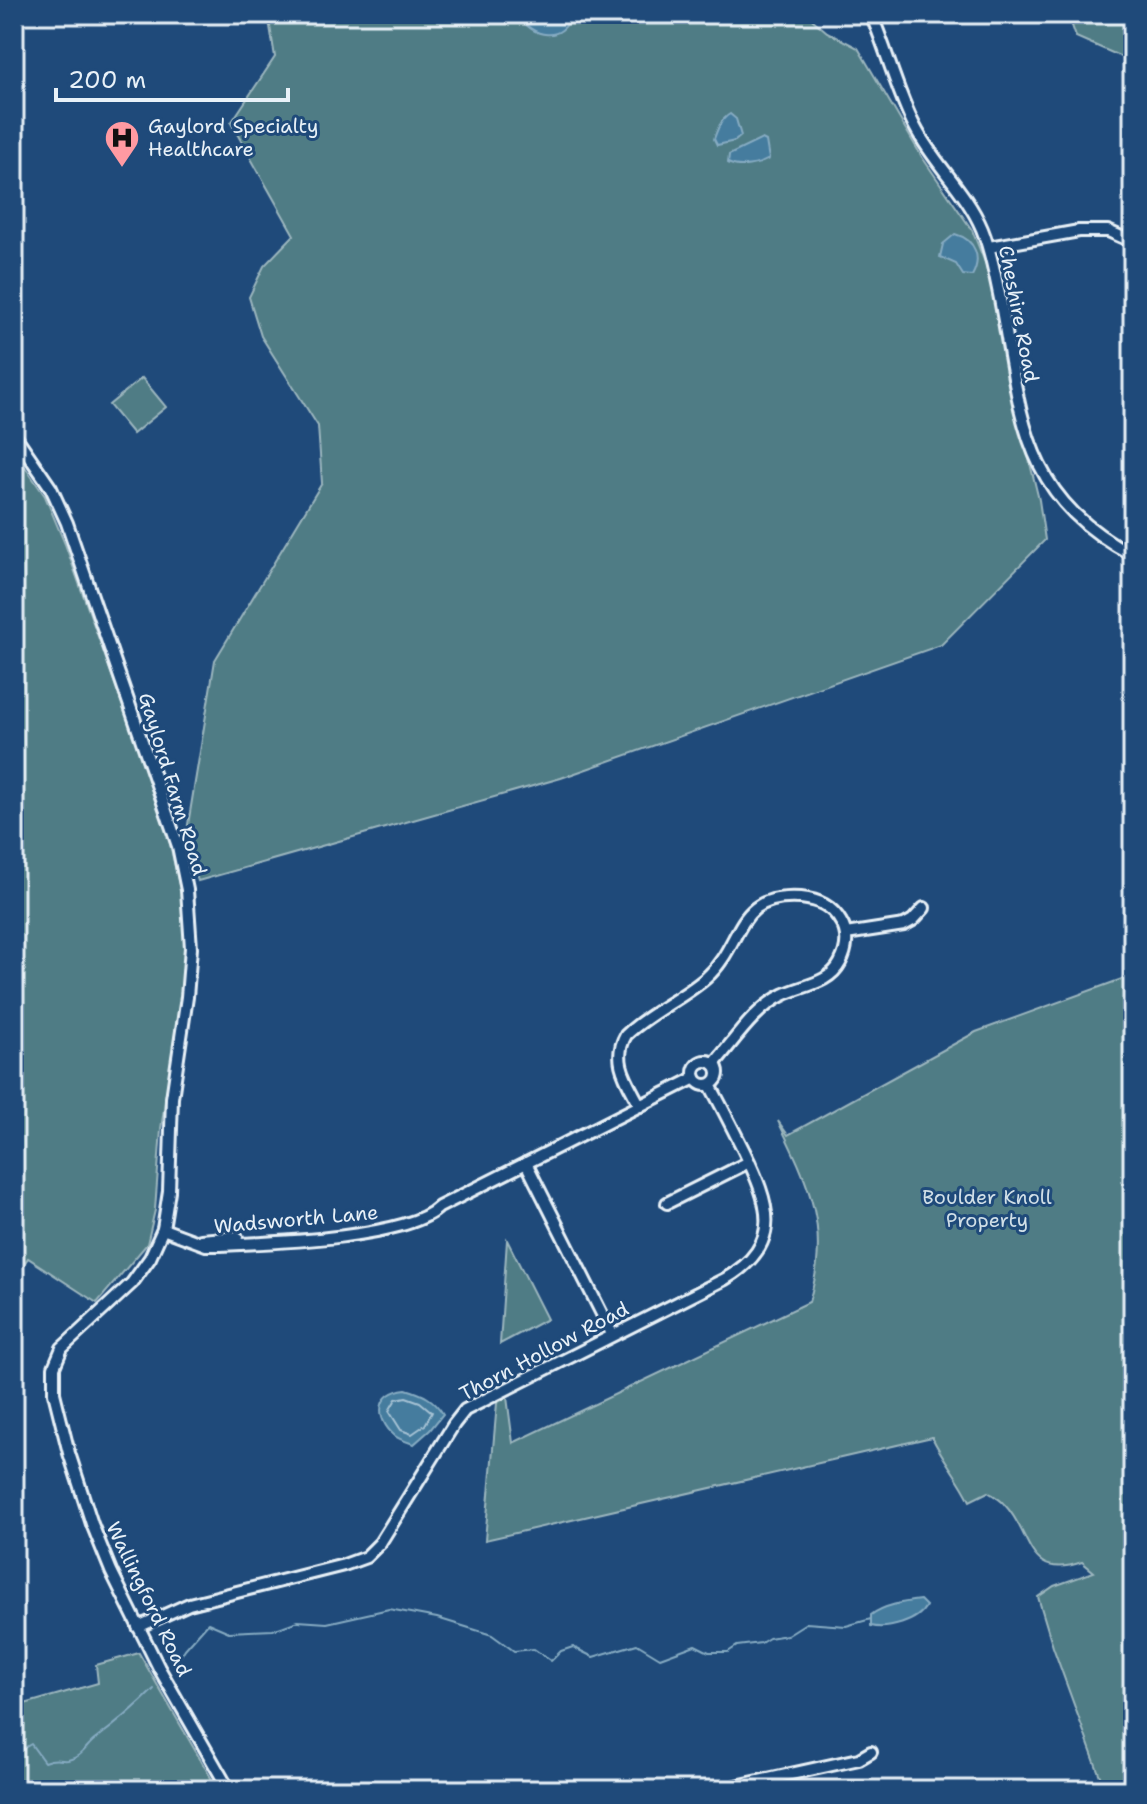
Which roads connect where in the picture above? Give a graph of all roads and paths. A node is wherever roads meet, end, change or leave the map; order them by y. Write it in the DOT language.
graph roads {
  1 [pos="871,14"];
  2 [pos="1133,242"];
  3 [pos="989,247"];
  4 [pos="14,434"];
  5 [pos="1133,555"];
  6 [pos="924,908"];
  7 [pos="846,934"];
  8 [pos="714,1064"];
  9 [pos="695,1078"];
  10 [pos="710,1085"];
  11 [pos="640,1106"];
  12 [pos="749,1162"];
  13 [pos="526,1163"];
  14 [pos="667,1203"];
  15 [pos="163,1229"];
  16 [pos="81,1328"];
  17 [pos="612,1334"];
  18 [pos="138,1627"];
  19 [pos="871,1752"];
  20 [pos="229,1790"];
  21 [pos="718,1790"];
  1 -- 3 [label="street, Cheshire Road"];
  2 -- 3 [label="street"];
  3 -- 5 [label="street, Cheshire Road"];
  4 -- 15 [label="street, Gaylord Farm Road"];
  6 -- 7 [label="street"];
  7 -- 8 [label="street"];
  7 -- 11 [label="street"];
  8 -- 9 [label="street"];
  8 -- 10 [label="street"];
  9 -- 10 [label="street"];
  9 -- 11 [label="street, Wadsworth Lane"];
  10 -- 12 [label="street, Thorn Hollow Road"];
  11 -- 13 [label="street, Wadsworth Lane"];
  12 -- 14 [label="street"];
  12 -- 17 [label="street, Thorn Hollow Road"];
  13 -- 15 [label="street, Wadsworth Lane"];
  13 -- 17 [label="street"];
  15 -- 16 [label="street, Gaylord Farm Road"];
  16 -- 18 [label="street, Wallingford Road"];
  17 -- 18 [label="street, Thorn Hollow Road"];
  18 -- 20 [label="street, Wallingford Road"];
  19 -- 21 [label="street"];
}
